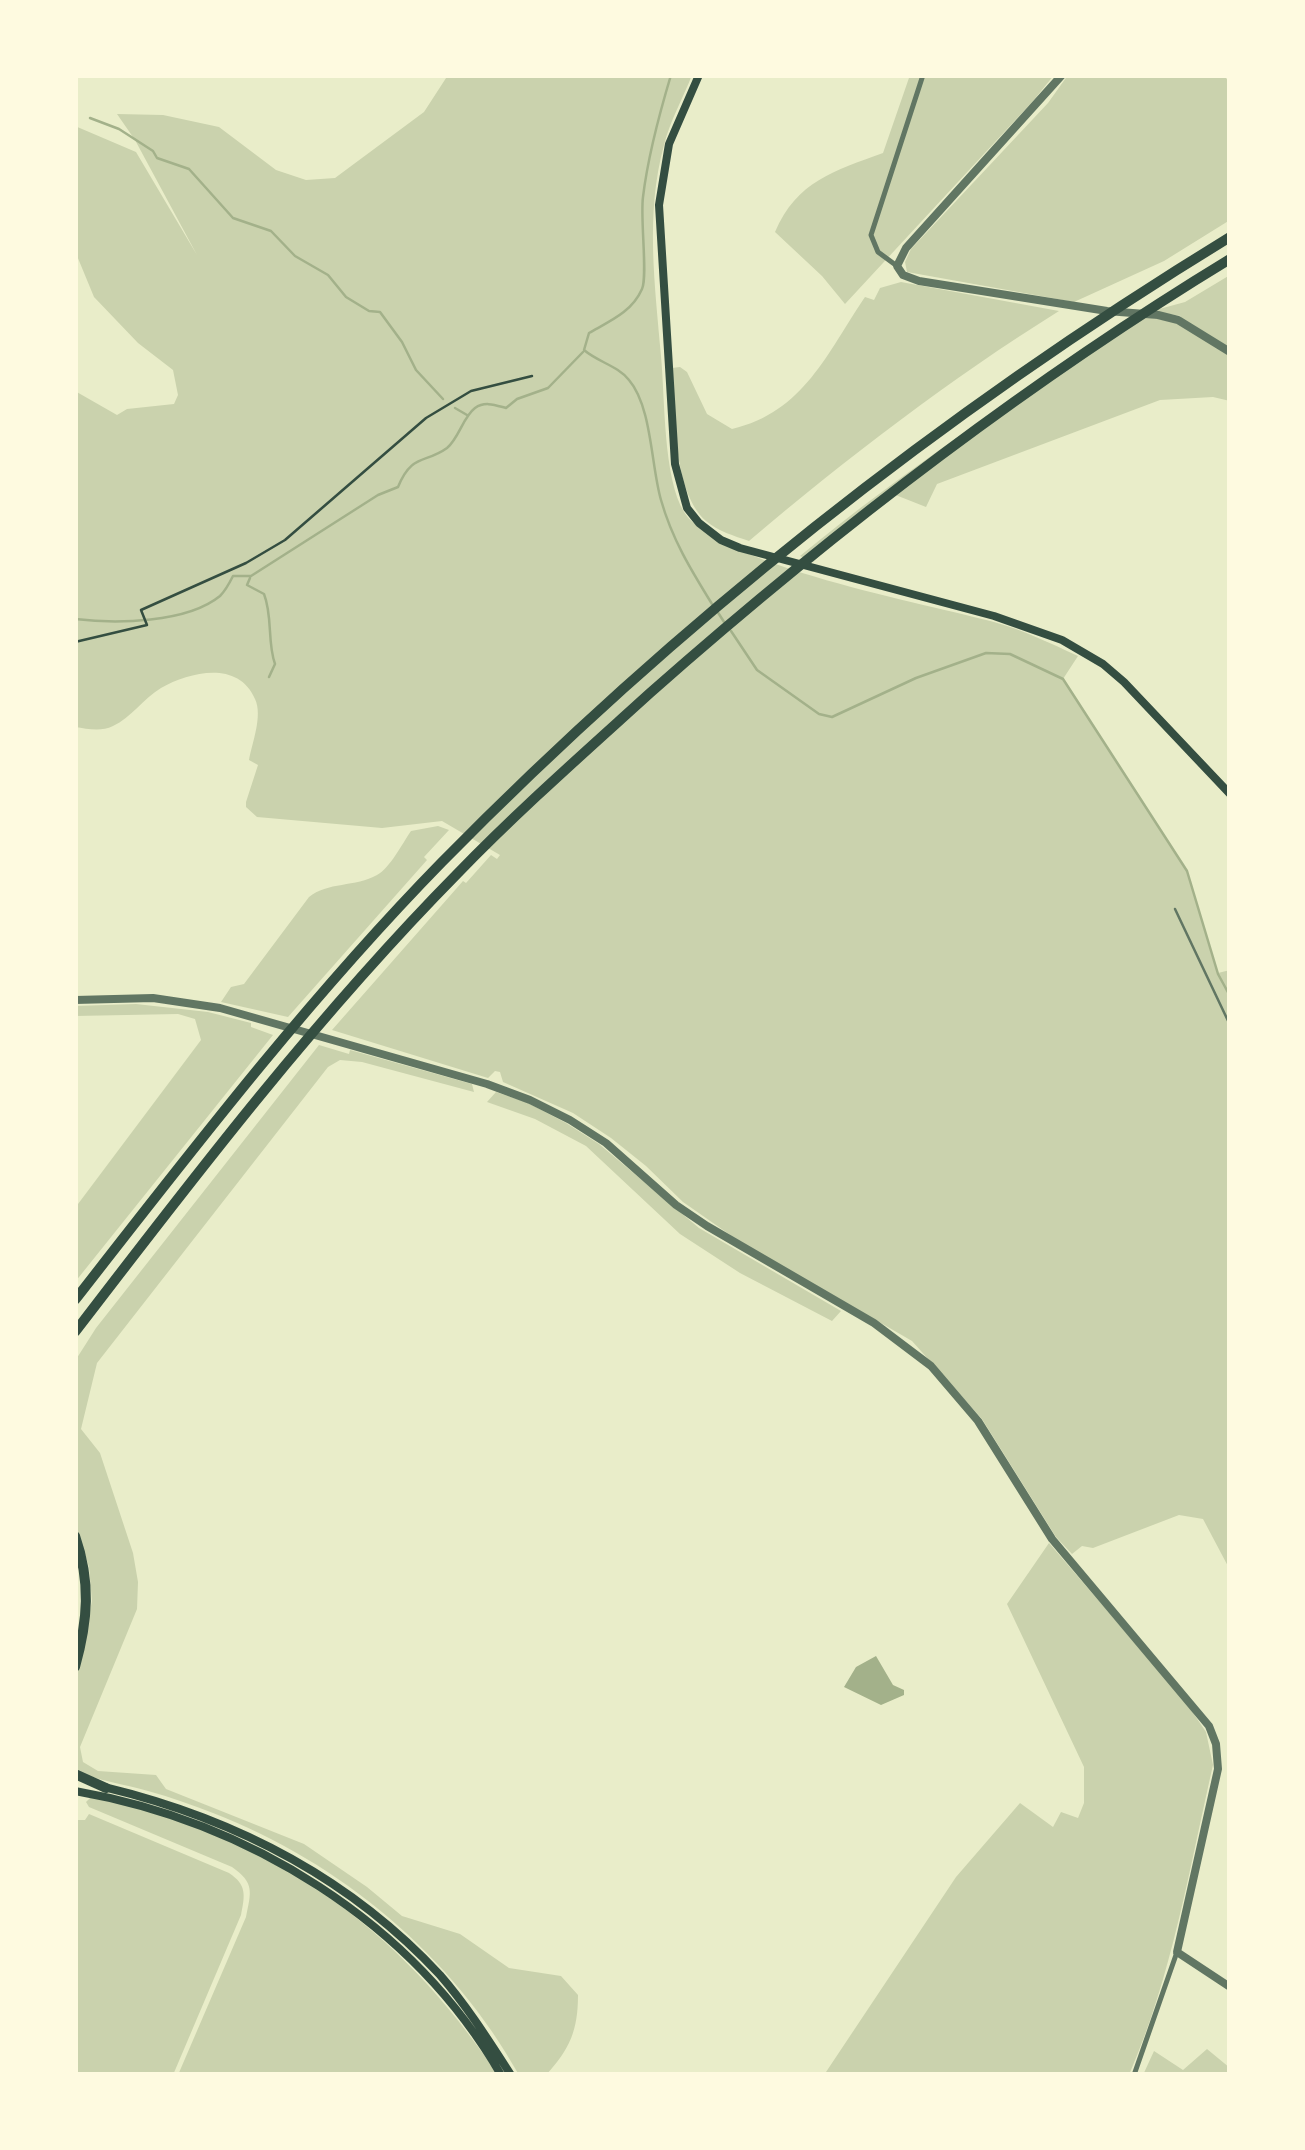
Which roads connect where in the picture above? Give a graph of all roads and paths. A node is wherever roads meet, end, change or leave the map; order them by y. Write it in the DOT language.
graph roads {
  1 [pos="698,75"];
  2 [pos="923,75"];
  3 [pos="1062,75"];
  4 [pos="1230,237"];
  5 [pos="1230,259"];
  6 [pos="897,266"];
  7 [pos="1230,352"];
  8 [pos="532,376"];
  9 [pos="75,642"];
  10 [pos="1228,787"];
  11 [pos="1175,909"];
  12 [pos="75,1000"];
  13 [pos="1230,1026"];
  14 [pos="75,1300"];
  15 [pos="88,1315"];
  16 [pos="75,1332"];
  17 [pos="75,1343"];
  18 [pos="75,1536"];
  19 [pos="75,1666"];
  20 [pos="1218,1769"];
  21 [pos="1230,1771"];
  22 [pos="75,1778"];
  23 [pos="106,1788"];
  24 [pos="75,1791"];
  25 [pos="1177,1952"];
  26 [pos="1230,1987"];
  27 [pos="501,2075"];
  28 [pos="512,2075"];
  29 [pos="1134,2075"];
  1 -- 10 [label="main road"];
  2 -- 6 [label="street"];
  3 -- 6 [label="street"];
  4 -- 14 [label="highway"];
  5 -- 15 [label="highway"];
  6 -- 7 [label="street"];
  8 -- 9 [label="path"];
  11 -- 13 [label="lane"];
  12 -- 20 [label="street"];
  15 -- 16 [label="highway"];
  15 -- 17 [label="highway"];
  18 -- 19 [label="highway"];
  20 -- 21 [label="street"];
  20 -- 25 [label="street"];
  22 -- 23 [label="highway"];
  23 -- 28 [label="main road"];
  24 -- 27 [label="main road"];
  25 -- 26 [label="street"];
  25 -- 29 [label="street"];
}
